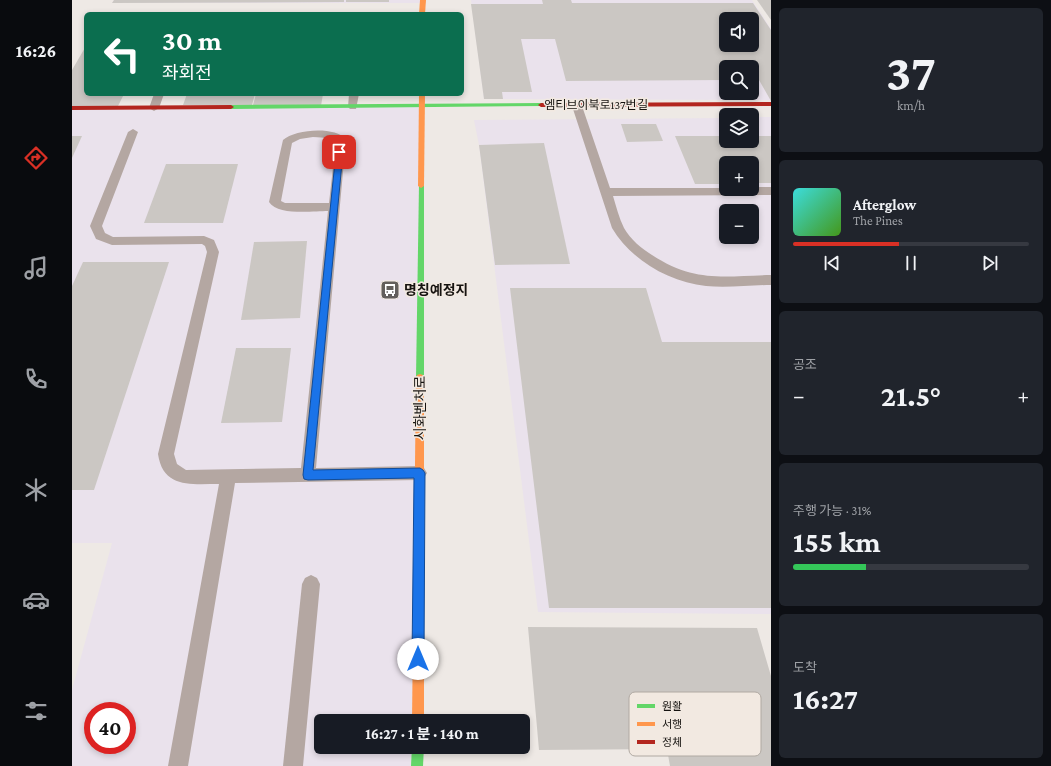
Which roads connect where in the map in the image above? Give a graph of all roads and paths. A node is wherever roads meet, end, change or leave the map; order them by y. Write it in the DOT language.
graph roads {
  1 [pos="423,0"];
  2 [pos="422,12"];
  3 [pos="158,96"];
  4 [pos="354,96"];
  5 [pos="422,96"];
  6 [pos="771,104"];
  7 [pos="422,106"];
  8 [pos="577,106"];
  9 [pos="353,107"];
  10 [pos="72,108"];
  11 [pos="154,108"];
  12 [pos="133,132"];
  13 [pos="771,191"];
  14 [pos="606,192"];
  15 [pos="334,208"];
  16 [pos="771,280"];
  17 [pos="420,473"];
  18 [pos="308,475"];
  19 [pos="228,476"];
  20 [pos="311,584"];
  21 [pos="418,714"];
  22 [pos="418,754"];
  23 [pos="178,766"];
  24 [pos="293,766"];
  25 [pos="417,766"];
  1 -- 2 [label="street"];
  3 -- 11 [label="lane"];
  4 -- 9 [label="lane"];
  5 -- 7 [label="street, 시화벤처로"];
  6 -- 8 [label="street, 엠티브이북로137번길"];
  7 -- 8 [label="street, 엠티브이북로137번길"];
  7 -- 9 [label="street, 엠티브이북로137번길"];
  7 -- 17 [label="street, 시화벤처로"];
  8 -- 14 [label="lane"];
  9 -- 11 [label="street, 엠티브이북로137번길"];
  10 -- 11 [label="street, 엠티브이북로137번길"];
  12 -- 19 [label="lane"];
  13 -- 14 [label="lane"];
  14 -- 16 [label="lane"];
  15 -- 15 [label="lane"];
  15 -- 18 [label="lane"];
  17 -- 18 [label="lane"];
  17 -- 21 [label="street, 시화벤처로"];
  18 -- 19 [label="lane"];
  19 -- 23 [label="lane"];
  20 -- 24 [label="lane"];
  22 -- 25 [label="street"];
}
